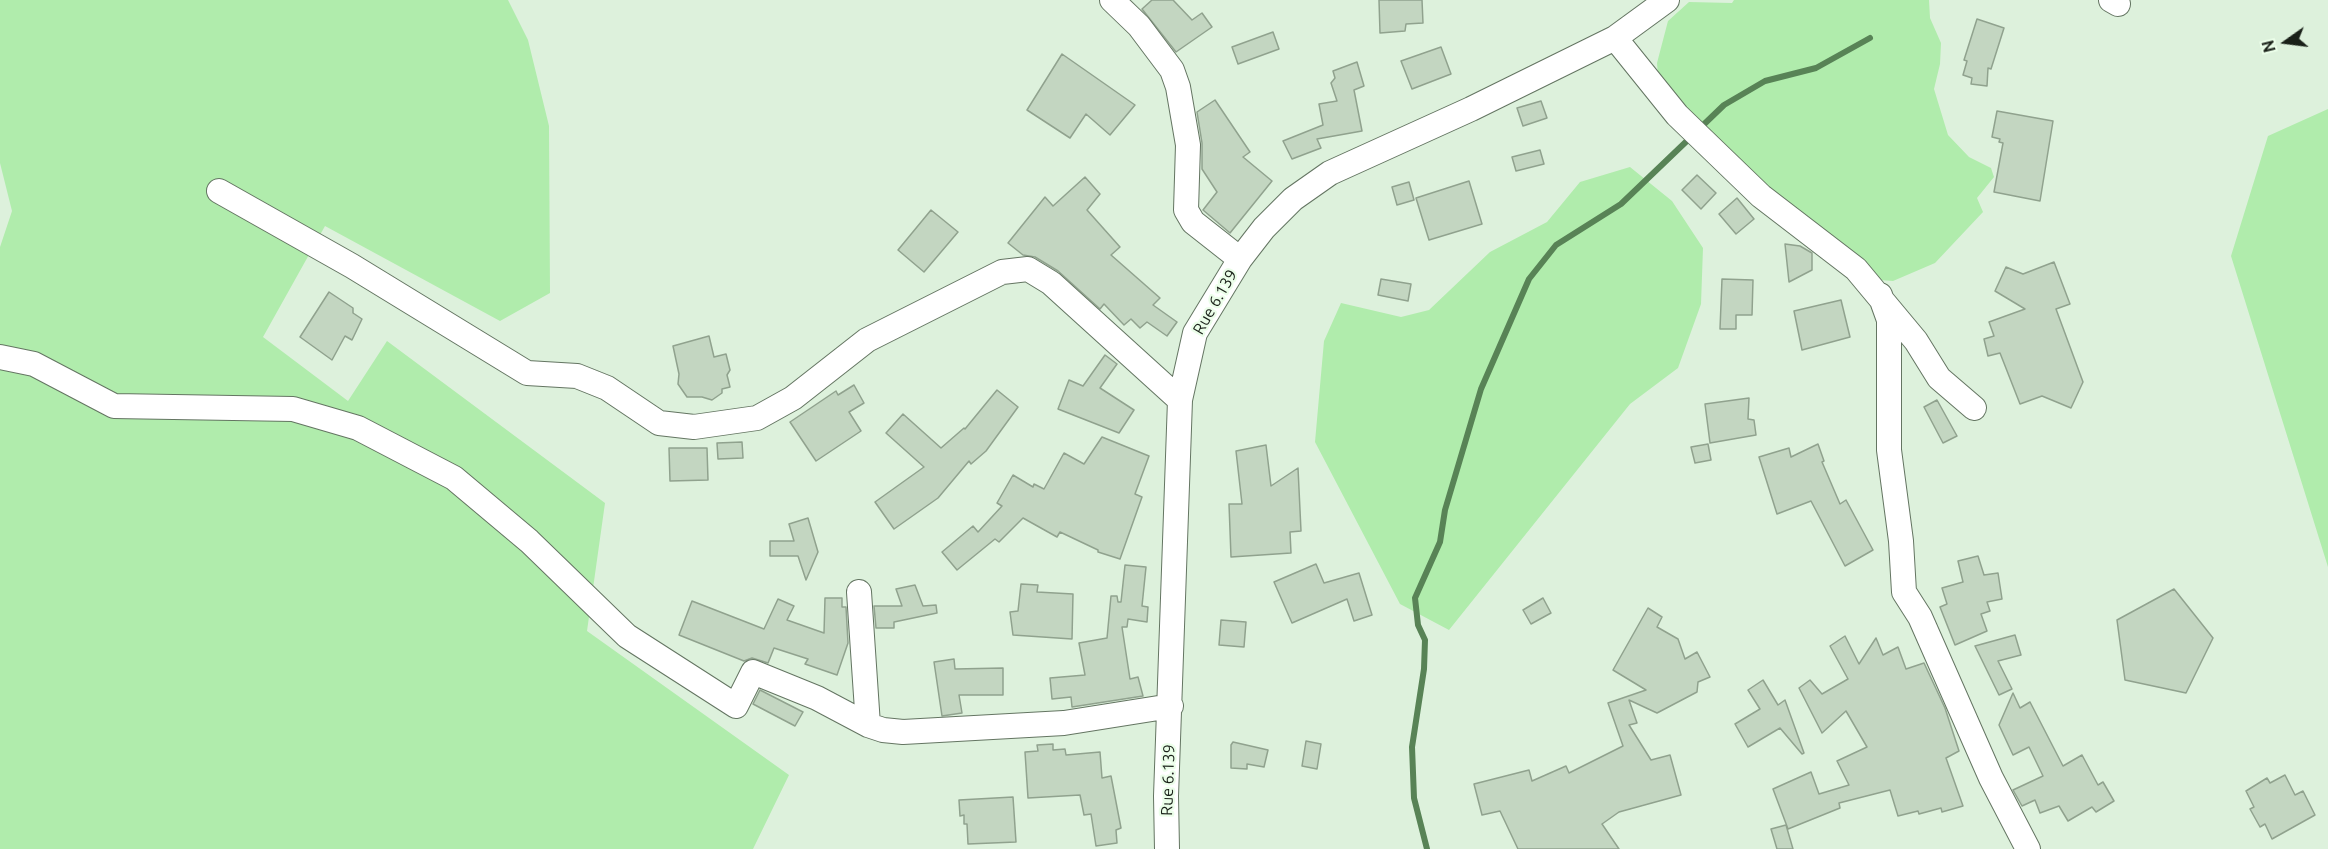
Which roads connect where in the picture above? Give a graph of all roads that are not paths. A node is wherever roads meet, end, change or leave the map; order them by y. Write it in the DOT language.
graph roads {
  1 [pos="1112,0"];
  2 [pos="1667,0"];
  3 [pos="1615,38"];
  4 [pos="219,191"];
  5 [pos="1240,259"];
  6 [pos="1880,295"];
  7 [pos="0,357"];
  8 [pos="1180,400"];
  9 [pos="1974,408"];
  10 [pos="859,592"];
  11 [pos="1171,706"];
  12 [pos="868,724"];
  13 [pos="1167,849"];
  14 [pos="2028,849"];
  1 -- 5 [label="street"];
  2 -- 3 [label="street, Rue 6.139"];
  3 -- 5 [label="street, Rue 6.139"];
  3 -- 6 [label="street"];
  4 -- 8 [label="street"];
  5 -- 8 [label="street, Rue 6.139"];
  6 -- 9 [label="street"];
  6 -- 14 [label="street"];
  7 -- 12 [label="street"];
  8 -- 11 [label="street, Rue 6.139"];
  10 -- 12 [label="street"];
  11 -- 12 [label="street"];
  11 -- 13 [label="street, Rue 6.139"];
}
